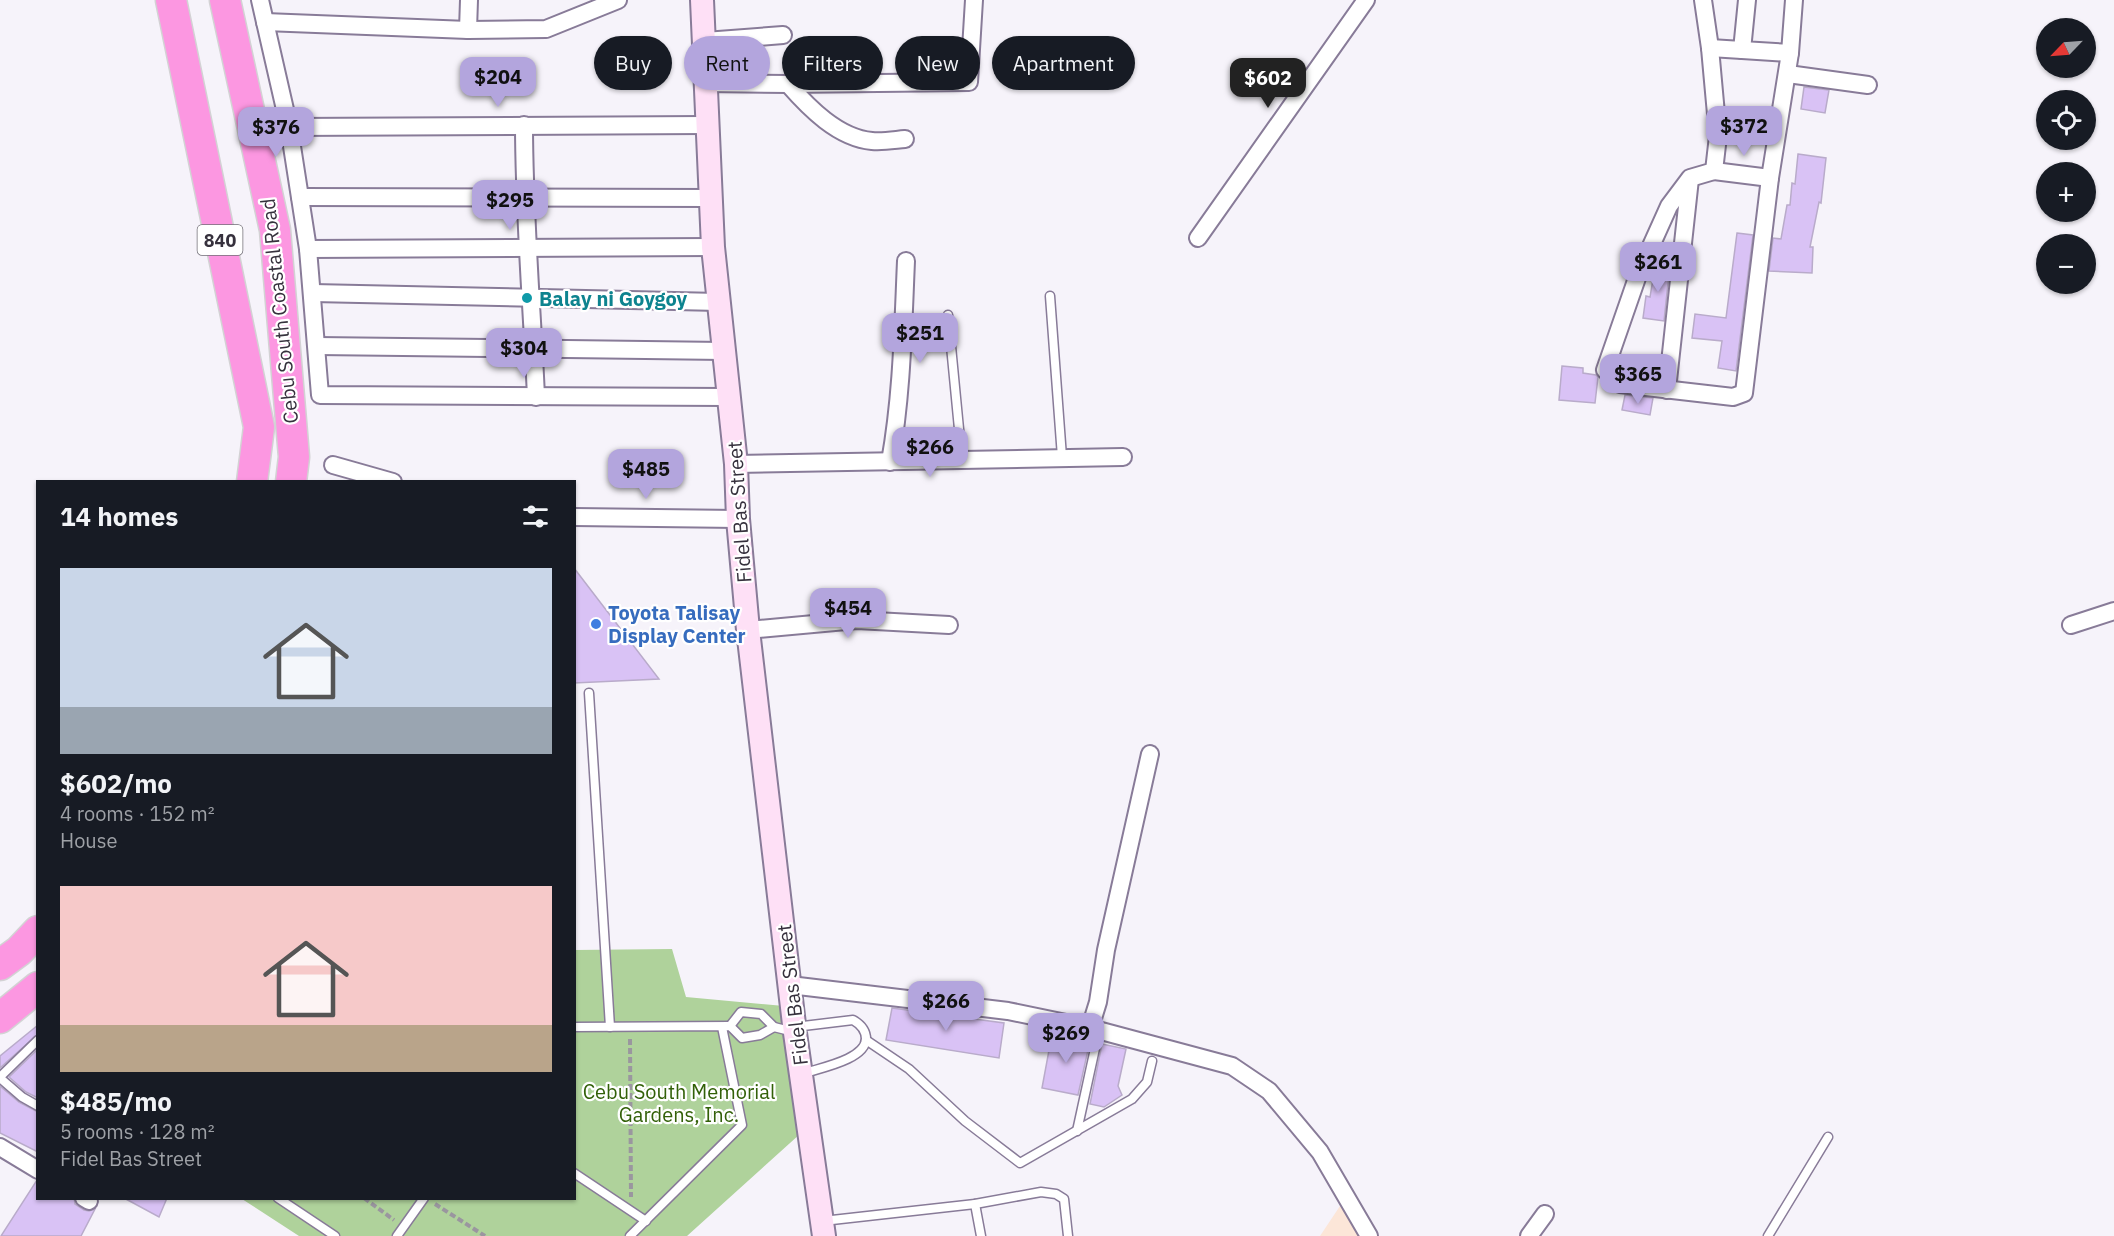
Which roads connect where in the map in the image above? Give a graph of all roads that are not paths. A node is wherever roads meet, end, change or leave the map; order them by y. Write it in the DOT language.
graph roads {
  1 [pos="171,0"];
  2 [pos="225,0"];
  3 [pos="260,0"];
  4 [pos="469,0"];
  5 [pos="618,0"];
  6 [pos="702,0"];
  7 [pos="974,0"];
  8 [pos="1366,0"];
  9 [pos="1703,0"];
  10 [pos="1747,0"];
  11 [pos="1794,0"];
  12 [pos="265,22"];
  13 [pos="468,30"];
  14 [pos="783,35"];
  15 [pos="704,36"];
  16 [pos="770,37"];
  17 [pos="1710,48"];
  18 [pos="1742,50"];
  19 [pos="1791,53"];
  20 [pos="1788,74"];
  21 [pos="883,83"];
  22 [pos="1868,85"];
  23 [pos="705,90"];
  24 [pos="793,90"];
  25 [pos="524,125"];
  26 [pos="707,125"];
  27 [pos="289,127"];
  28 [pos="905,139"];
  29 [pos="1714,171"];
  30 [pos="295,172"];
  31 [pos="1690,177"];
  32 [pos="264,178"];
  33 [pos="1770,178"];
  34 [pos="300,197"];
  35 [pos="524,198"];
  36 [pos="711,198"];
  37 [pos="1198,238"];
  38 [pos="713,247"];
  39 [pos="308,249"];
  40 [pos="527,249"];
  41 [pos="906,261"];
  42 [pos="313,293"];
  43 [pos="1050,296"];
  44 [pos="532,297"];
  45 [pos="719,302"];
  46 [pos="948,315"];
  47 [pos="317,346"];
  48 [pos="534,347"];
  49 [pos="724,351"];
  50 [pos="1667,390"];
  51 [pos="728,396"];
  52 [pos="536,397"];
  53 [pos="1123,456"];
  54 [pos="1062,457"];
  55 [pos="962,460"];
  56 [pos="890,462"];
  57 [pos="736,464"];
  58 [pos="333,465"];
  59 [pos="252,480"];
  60 [pos="291,480"];
  61 [pos="386,480"];
  62 [pos="576,517"];
  63 [pos="738,519"];
  64 [pos="2114,612"];
  65 [pos="2070,624"];
  66 [pos="949,625"];
  67 [pos="748,630"];
  68 [pos="589,693"];
  69 [pos="1150,754"];
  70 [pos="36,933"];
  71 [pos="0,965"];
  72 [pos="790,985"];
  73 [pos="36,989"];
  74 [pos="0,1018"];
  75 [pos="576,1027"];
  76 [pos="610,1027"];
  77 [pos="726,1027"];
  78 [pos="788,1029"];
  79 [pos="1095,1029"];
  80 [pos="866,1040"];
  81 [pos="36,1042"];
  82 [pos="1152,1061"];
  83 [pos="801,1074"];
  84 [pos="0,1077"];
  85 [pos="36,1105"];
  86 [pos="1077,1131"];
  87 [pos="1828,1137"];
  88 [pos="0,1147"];
  89 [pos="36,1169"];
  90 [pos="576,1174"];
  91 [pos="281,1200"];
  92 [pos="424,1200"];
  93 [pos="975,1204"];
  94 [pos="1545,1214"];
  95 [pos="646,1221"];
  96 [pos="823,1228"];
  97 [pos="335,1236"];
  98 [pos="397,1236"];
  99 [pos="630,1236"];
  100 [pos="981,1236"];
  101 [pos="1068,1236"];
  102 [pos="1369,1236"];
  103 [pos="1529,1236"];
  104 [pos="1768,1236"];
  1 -- 59 [label="highway, Cebu South Coastal Road / 840"];
  2 -- 32 [label="highway, Cebu South Coastal Road"];
  3 -- 12 [label="street"];
  4 -- 13 [label="street"];
  5 -- 13 [label="street"];
  6 -- 15 [label="street, Fidel Bas Street"];
  7 -- 21 [label="street"];
  8 -- 37 [label="street"];
  9 -- 17 [label="street"];
  10 -- 18 [label="street"];
  11 -- 19 [label="street"];
  12 -- 13 [label="street"];
  12 -- 27 [label="street"];
  14 -- 16 [label="street"];
  17 -- 18 [label="street"];
  17 -- 29 [label="street"];
  18 -- 19 [label="street"];
  19 -- 20 [label="street"];
  20 -- 22 [label="street"];
  20 -- 33 [label="street"];
  23 -- 26 [label="street, Fidel Bas Street"];
  24 -- 28 [label="street"];
  25 -- 26 [label="street"];
  25 -- 27 [label="street"];
  25 -- 35 [label="street"];
  26 -- 36 [label="street, Fidel Bas Street"];
  27 -- 30 [label="street"];
  29 -- 31 [label="street"];
  29 -- 33 [label="street"];
  30 -- 32 [label="street"];
  30 -- 34 [label="street"];
  31 -- 50 [label="street"];
  31 -- 50 [label="street"];
  32 -- 60 [label="highway, Cebu South Coastal Road"];
  33 -- 50 [label="street"];
  34 -- 35 [label="street"];
  34 -- 39 [label="street"];
  35 -- 36 [label="street"];
  35 -- 40 [label="street"];
  36 -- 38 [label="street, Fidel Bas Street"];
  38 -- 40 [label="street"];
  38 -- 45 [label="street, Fidel Bas Street"];
  39 -- 40 [label="street"];
  39 -- 42 [label="street"];
  40 -- 44 [label="street"];
  41 -- 56 [label="street"];
  42 -- 44 [label="street"];
  42 -- 47 [label="street"];
  43 -- 54 [label="lane"];
  44 -- 45 [label="street"];
  44 -- 48 [label="street"];
  45 -- 49 [label="street, Fidel Bas Street"];
  46 -- 55 [label="lane"];
  47 -- 48 [label="street"];
  47 -- 52 [label="street"];
  48 -- 49 [label="street"];
  48 -- 52 [label="street"];
  49 -- 51 [label="street, Fidel Bas Street"];
  51 -- 52 [label="street"];
  51 -- 57 [label="street, Fidel Bas Street"];
  53 -- 54 [label="street"];
  54 -- 55 [label="street"];
  55 -- 56 [label="street"];
  56 -- 57 [label="street"];
  57 -- 63 [label="street, Fidel Bas Street"];
  58 -- 61 [label="street"];
  62 -- 63 [label="street"];
  63 -- 67 [label="street, Fidel Bas Street"];
  64 -- 65 [label="street"];
  66 -- 67 [label="street"];
  67 -- 72 [label="street, Fidel Bas Street"];
  68 -- 76 [label="lane"];
  69 -- 79 [label="street"];
  70 -- 71 [label="highway"];
  72 -- 78 [label="street, Fidel Bas Street"];
  72 -- 79 [label="street"];
  73 -- 74 [label="highway"];
  75 -- 76 [label="lane"];
  76 -- 77 [label="lane"];
  77 -- 78 [label="lane"];
  77 -- 78 [label="lane"];
  77 -- 95 [label="lane"];
  78 -- 80 [label="lane"];
  78 -- 83 [label="street, Fidel Bas Street"];
  79 -- 86 [label="lane"];
  79 -- 102 [label="street"];
  80 -- 83 [label="lane"];
  80 -- 86 [label="lane"];
  81 -- 84 [label="lane"];
  82 -- 86 [label="lane"];
  83 -- 96 [label="street, Fidel Bas Street"];
  84 -- 85 [label="lane"];
  87 -- 104 [label="lane"];
  88 -- 89 [label="street"];
  90 -- 95 [label="lane"];
  91 -- 97 [label="lane"];
  92 -- 98 [label="lane"];
  93 -- 96 [label="lane"];
  93 -- 100 [label="lane"];
  93 -- 101 [label="lane"];
  94 -- 103 [label="street"];
  95 -- 99 [label="lane"];
}
